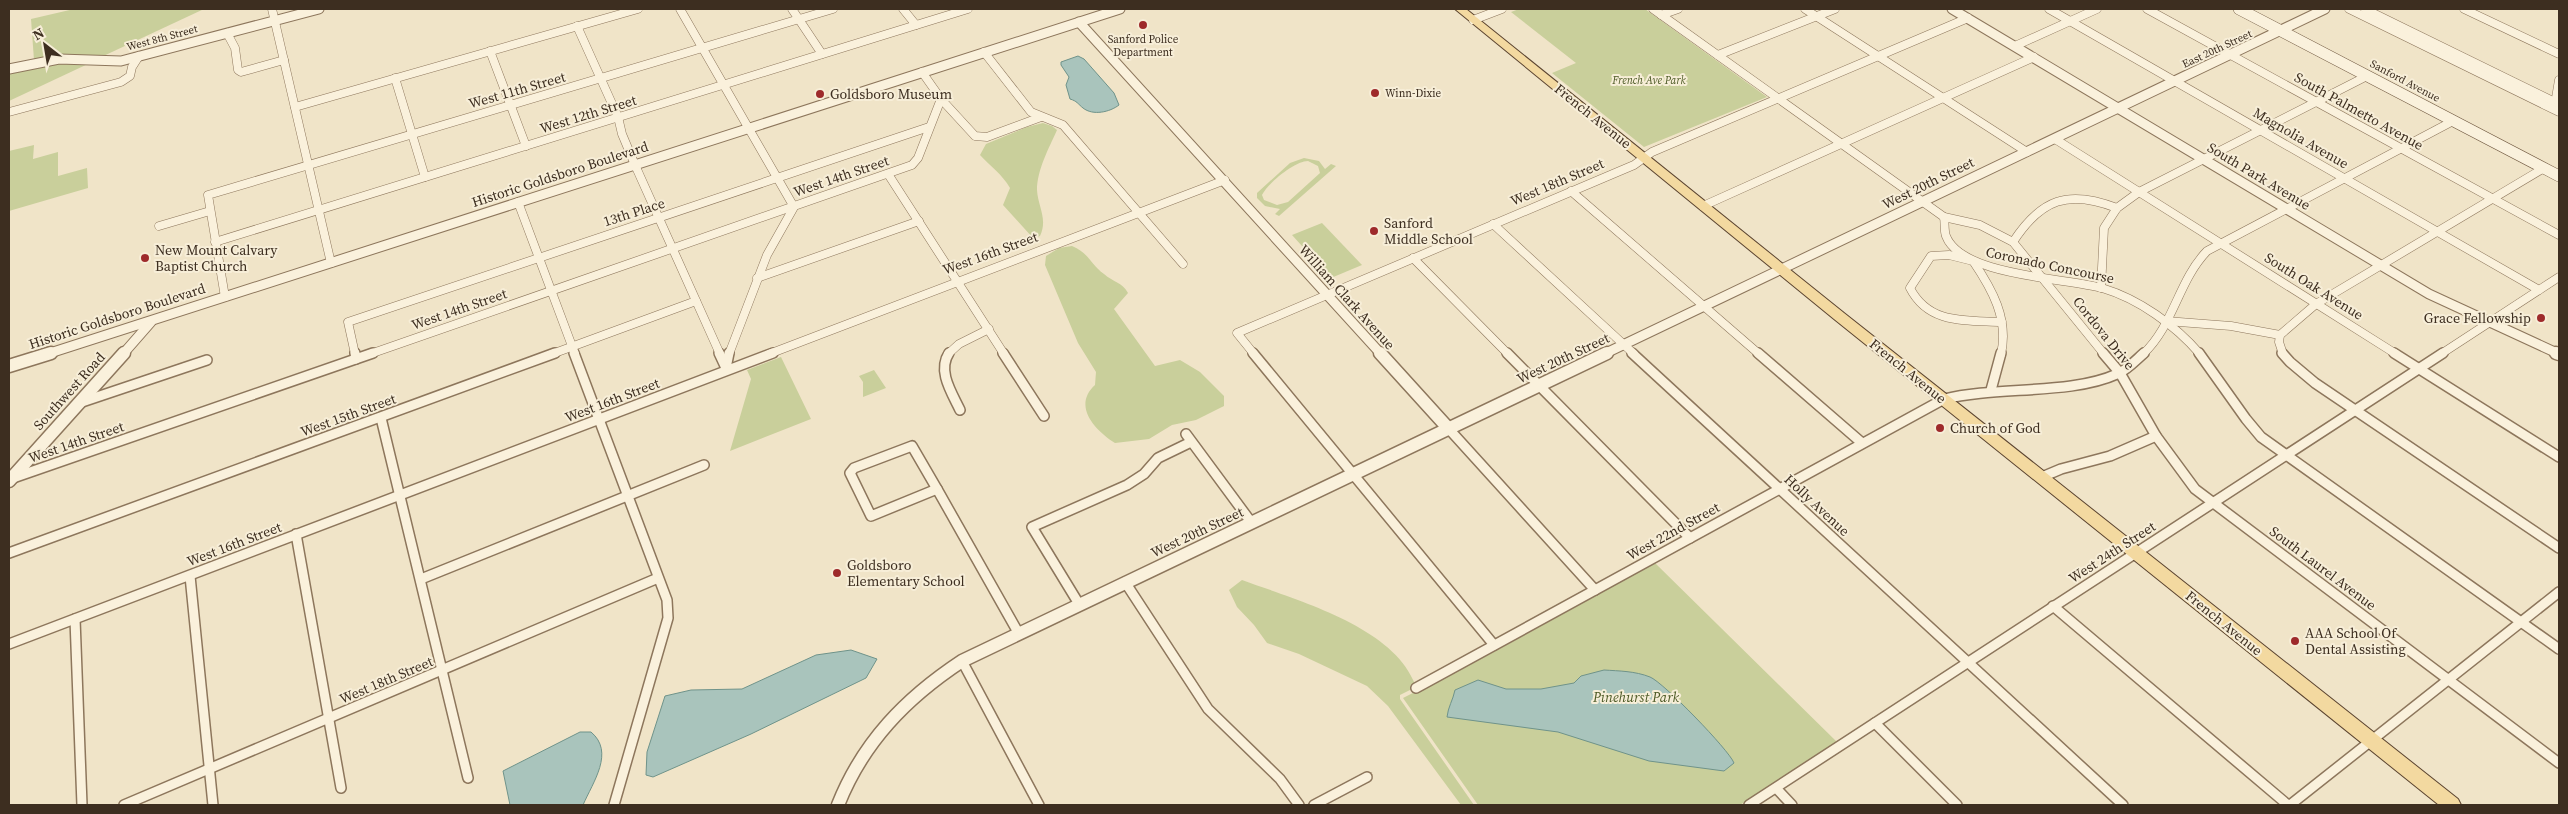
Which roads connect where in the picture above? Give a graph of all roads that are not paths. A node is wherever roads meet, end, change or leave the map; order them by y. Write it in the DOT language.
graph roads {
  1 [pos="272,9"];
  2 [pos="319,9"];
  3 [pos="638,9"];
  4 [pos="680,9"];
  5 [pos="792,9"];
  6 [pos="832,9"];
  7 [pos="903,9"];
  8 [pos="968,9"];
  9 [pos="1120,9"];
  10 [pos="1460,9"];
  11 [pos="1502,9"];
  12 [pos="1653,9"];
  13 [pos="1678,9"];
  14 [pos="1805,9"];
  15 [pos="1835,9"];
  16 [pos="1955,9"];
  17 [pos="2049,9"];
  18 [pos="2097,9"];
  19 [pos="2147,9"];
  20 [pos="2239,9"];
  21 [pos="2325,9"];
  22 [pos="2349,9"];
  23 [pos="2365,9"];
  24 [pos="2464,9"];
  25 [pos="2475,9"];
  26 [pos="1661,15"];
  27 [pos="1816,16"];
  28 [pos="1968,18"];
  29 [pos="799,19"];
  30 [pos="275,20"];
  31 [pos="1473,20"];
  32 [pos="2070,20"];
  33 [pos="1079,22"];
  34 [pos="916,24"];
  35 [pos="577,26"];
  36 [pos="2281,31"];
  37 [pos="226,33"];
  38 [pos="2015,46"];
  39 [pos="702,48"];
  40 [pos="2559,48"];
  41 [pos="490,51"];
  42 [pos="984,52"];
  43 [pos="822,54"];
  44 [pos="2559,54"];
  45 [pos="1718,55"];
  46 [pos="2231,55"];
  47 [pos="139,56"];
  48 [pos="1878,56"];
  49 [pos="2034,58"];
  50 [pos="284,60"];
  51 [pos="9,69"];
  52 [pos="922,72"];
  53 [pos="2367,76"];
  54 [pos="395,78"];
  55 [pos="601,78"];
  56 [pos="2559,80"];
  57 [pos="2176,81"];
  58 [pos="724,85"];
  59 [pos="1778,98"];
  60 [pos="1944,98"];
  61 [pos="941,99"];
  62 [pos="2317,102"];
  63 [pos="2559,104"];
  64 [pos="510,105"];
  65 [pos="295,107"];
  66 [pos="2118,108"];
  67 [pos="9,112"];
  68 [pos="2559,112"];
  69 [pos="618,117"];
  70 [pos="1041,117"];
  71 [pos="2453,121"];
  72 [pos="929,127"];
  73 [pos="749,128"];
  74 [pos="2262,130"];
  75 [pos="412,134"];
  76 [pos="2055,139"];
  77 [pos="1842,144"];
  78 [pos="526,146"];
  79 [pos="2402,148"];
  80 [pos="2028,152"];
  81 [pos="1644,158"];
  82 [pos="2203,160"];
  83 [pos="308,165"];
  84 [pos="635,165"];
  85 [pos="2544,168"];
  86 [pos="888,174"];
  87 [pos="2559,176"];
  88 [pos="425,177"];
  89 [pos="778,178"];
  90 [pos="2347,179"];
  91 [pos="1225,180"];
  92 [pos="1571,191"];
  93 [pos="2139,192"];
  94 [pos="2493,198"];
  95 [pos="518,202"];
  96 [pos="1924,202"];
  97 [pos="1703,206"];
  98 [pos="794,207"];
  99 [pos="2117,208"];
  100 [pos="319,210"];
  101 [pos="2286,210"];
  102 [pos="210,211"];
  103 [pos="1138,213"];
  104 [pos="1944,217"];
  105 [pos="660,218"];
  106 [pos="919,221"];
  107 [pos="1493,224"];
  108 [pos="159,226"];
  109 [pos="2437,231"];
  110 [pos="2559,234"];
  111 [pos="215,242"];
  112 [pos="2013,242"];
  113 [pos="2222,244"];
  114 [pos="673,249"];
  115 [pos="539,258"];
  116 [pos="1413,258"];
  117 [pos="1973,261"];
  118 [pos="332,263"];
  119 [pos="1183,264"];
  120 [pos="2380,266"];
  121 [pos="1782,270"];
  122 [pos="2039,276"];
  123 [pos="757,278"];
  124 [pos="2559,278"];
  125 [pos="958,280"];
  126 [pos="2100,288"];
  127 [pos="2539,290"];
  128 [pos="551,291"];
  129 [pos="1326,295"];
  130 [pos="225,297"];
  131 [pos="696,301"];
  132 [pos="2316,304"];
  133 [pos="1704,307"];
  134 [pos="152,320"];
  135 [pos="2166,321"];
  136 [pos="2002,322"];
  137 [pos="2489,323"];
  138 [pos="989,329"];
  139 [pos="2280,335"];
  140 [pos="570,345"];
  141 [pos="1624,345"];
  142 [pos="2559,354"];
  143 [pos="356,359"];
  144 [pos="207,360"];
  145 [pos="9,366"];
  146 [pos="726,368"];
  147 [pos="2419,368"];
  148 [pos="2120,372"];
  149 [pos="1538,385"];
  150 [pos="1991,390"];
  151 [pos="1944,399"];
  152 [pos="79,403"];
  153 [pos="960,410"];
  154 [pos="2354,411"];
  155 [pos="1044,416"];
  156 [pos="381,418"];
  157 [pos="600,419"];
  158 [pos="1448,428"];
  159 [pos="2156,436"];
  160 [pos="1862,443"];
  161 [pos="2286,456"];
  162 [pos="2559,457"];
  163 [pos="704,465"];
  164 [pos="1353,474"];
  165 [pos="2042,477"];
  166 [pos="10,480"];
  167 [pos="1780,489"];
  168 [pos="937,490"];
  169 [pos="401,495"];
  170 [pos="626,495"];
  171 [pos="2214,503"];
  172 [pos="1252,522"];
  173 [pos="296,534"];
  174 [pos="1690,538"];
  175 [pos="2559,548"];
  176 [pos="9,553"];
  177 [pos="2136,553"];
  178 [pos="190,576"];
  179 [pos="658,578"];
  180 [pos="421,579"];
  181 [pos="1125,582"];
  182 [pos="1595,590"];
  183 [pos="2559,592"];
  184 [pos="1079,604"];
  185 [pos="2053,606"];
  186 [pos="75,618"];
  187 [pos="2521,622"];
  188 [pos="1019,634"];
  189 [pos="9,644"];
  190 [pos="1494,645"];
  191 [pos="2559,649"];
  192 [pos="962,661"];
  193 [pos="1968,663"];
  194 [pos="443,671"];
  195 [pos="2448,679"];
  196 [pos="1416,688"];
  197 [pos="330,719"];
  198 [pos="1875,723"];
  199 [pos="2372,741"];
  200 [pos="2559,763"];
  201 [pos="210,769"];
  202 [pos="1367,777"];
  203 [pos="468,778"];
  204 [pos="340,788"];
  205 [pos="1776,788"];
  206 [pos="82,805"];
  207 [pos="124,805"];
  208 [pos="213,805"];
  209 [pos="614,805"];
  210 [pos="838,805"];
  211 [pos="1039,805"];
  212 [pos="1299,805"];
  213 [pos="1314,805"];
  214 [pos="1749,805"];
  215 [pos="1792,805"];
  216 [pos="1957,805"];
  217 [pos="2123,805"];
  218 [pos="2289,805"];
  219 [pos="2452,805"];
  1 -- 30 [label="street"];
  2 -- 30 [label="street, West 8th Street"];
  3 -- 35 [label="street"];
  4 -- 39 [label="street"];
  5 -- 29 [label="street"];
  6 -- 29 [label="street, West 11th Street"];
  7 -- 34 [label="street"];
  8 -- 34 [label="street, West 12th Street"];
  9 -- 33 [label="street, Historic Goldsboro Boulevard"];
  10 -- 31 [label="main road, French Avenue"];
  11 -- 31 [label="street"];
  12 -- 26 [label="street"];
  13 -- 26 [label="street"];
  14 -- 27 [label="street"];
  15 -- 27 [label="street"];
  16 -- 28 [label="street, South Park Avenue"];
  17 -- 32 [label="street, Magnolia Avenue"];
  18 -- 32 [label="street"];
  19 -- 46 [label="street, South Palmetto Avenue"];
  20 -- 36 [label="main road, Sanford Avenue"];
  21 -- 36 [label="street, East 20th Street"];
  22 -- 68 [label="street"];
  23 -- 63 [label="street"];
  24 -- 44 [label="street"];
  25 -- 40 [label="street"];
  26 -- 45 [label="street"];
  27 -- 45 [label="street"];
  27 -- 48 [label="street"];
  28 -- 38 [label="street, South Park Avenue"];
  28 -- 48 [label="street, West 18th Street"];
  29 -- 39 [label="street, West 11th Street"];
  29 -- 43 [label="street"];
  30 -- 37 [label="street, West 8th Street"];
  30 -- 50 [label="street"];
  31 -- 81 [label="main road, French Avenue"];
  32 -- 38 [label="street"];
  32 -- 57 [label="street, Magnolia Avenue"];
  33 -- 42 [label="street, Historic Goldsboro Boulevard"];
  33 -- 91 [label="street, William Clark Avenue"];
  34 -- 43 [label="street, West 12th Street"];
  35 -- 41 [label="street"];
  35 -- 55 [label="street"];
  36 -- 46 [label="street, East 20th Street"];
  36 -- 53 [label="main road, Sanford Avenue"];
  37 -- 47 [label="street, West 8th Street"];
  37 -- 50 [label="street"];
  38 -- 49 [label="street, South Park Avenue"];
  39 -- 55 [label="street, West 11th Street"];
  39 -- 58 [label="street"];
  41 -- 54 [label="street"];
  41 -- 64 [label="street"];
  42 -- 52 [label="street, Historic Goldsboro Boulevard"];
  42 -- 70 [label="street"];
  43 -- 58 [label="street, West 12th Street"];
  45 -- 59 [label="street"];
  46 -- 57 [label="street, East 20th Street"];
  46 -- 62 [label="street, South Palmetto Avenue"];
  47 -- 51 [label="street, West 8th Street"];
  47 -- 67 [label="street"];
  48 -- 59 [label="street, West 18th Street"];
  48 -- 60 [label="street"];
  49 -- 60 [label="street"];
  49 -- 66 [label="street, South Park Avenue"];
  50 -- 65 [label="street"];
  52 -- 61 [label="street"];
  52 -- 73 [label="street, Historic Goldsboro Boulevard"];
  53 -- 62 [label="street"];
  53 -- 71 [label="main road, Sanford Avenue"];
  54 -- 65 [label="street"];
  54 -- 75 [label="street"];
  55 -- 64 [label="street, West 11th Street"];
  55 -- 69 [label="street"];
  56 -- 63 [label="street"];
  57 -- 66 [label="street, East 20th Street"];
  57 -- 74 [label="street, Magnolia Avenue"];
  58 -- 69 [label="street, West 12th Street"];
  58 -- 73 [label="street"];
  59 -- 77 [label="street"];
  59 -- 81 [label="street, West 18th Street"];
  60 -- 77 [label="street"];
  60 -- 80 [label="street"];
  61 -- 70 [label="street"];
  61 -- 72 [label="street"];
  62 -- 74 [label="street"];
  62 -- 79 [label="street, South Palmetto Avenue"];
  64 -- 75 [label="street, West 11th Street"];
  64 -- 78 [label="street"];
  65 -- 83 [label="street"];
  66 -- 76 [label="street, West 20th Street"];
  66 -- 82 [label="street, South Park Avenue"];
  69 -- 78 [label="street, West 12th Street"];
  69 -- 84 [label="street"];
  70 -- 103 [label="street"];
  71 -- 79 [label="street"];
  71 -- 85 [label="main road, Sanford Avenue"];
  72 -- 86 [label="street, West 14th Street"];
  72 -- 89 [label="street, 13th Place"];
  73 -- 84 [label="street, Historic Goldsboro Boulevard"];
  73 -- 89 [label="street"];
  74 -- 82 [label="street"];
  74 -- 90 [label="street, Magnolia Avenue"];
  75 -- 83 [label="street, West 11th Street"];
  75 -- 88 [label="street"];
  76 -- 80 [label="street, West 20th Street"];
  76 -- 93 [label="street, South Oak Avenue"];
  77 -- 96 [label="street"];
  77 -- 97 [label="street"];
  78 -- 88 [label="street, West 12th Street"];
  79 -- 90 [label="street"];
  79 -- 94 [label="street, South Palmetto Avenue"];
  80 -- 96 [label="street, West 20th Street"];
  81 -- 92 [label="street, West 18th Street"];
  81 -- 97 [label="main road, French Avenue"];
  82 -- 93 [label="street"];
  82 -- 101 [label="street, South Park Avenue"];
  83 -- 100 [label="street"];
  83 -- 102 [label="street, West 11th Street"];
  84 -- 95 [label="street, Historic Goldsboro Boulevard"];
  84 -- 105 [label="street"];
  85 -- 87 [label="main road, Sanford Avenue"];
  85 -- 94 [label="street"];
  86 -- 98 [label="street, West 14th Street"];
  86 -- 106 [label="street"];
  88 -- 100 [label="street, West 12th Street"];
  89 -- 98 [label="street"];
  89 -- 105 [label="street, 13th Place"];
  90 -- 101 [label="street"];
  90 -- 109 [label="street, Magnolia Avenue"];
  91 -- 103 [label="street, West 16th Street"];
  91 -- 129 [label="street, William Clark Avenue"];
  92 -- 107 [label="street, West 18th Street"];
  92 -- 133 [label="street"];
  93 -- 99 [label="street"];
  93 -- 113 [label="street, South Oak Avenue"];
  94 -- 109 [label="street"];
  94 -- 110 [label="street, South Palmetto Avenue"];
  95 -- 115 [label="street"];
  95 -- 118 [label="street, Historic Goldsboro Boulevard"];
  96 -- 104 [label="street"];
  96 -- 121 [label="street, West 20th Street"];
  97 -- 121 [label="main road, French Avenue"];
  98 -- 114 [label="street, West 14th Street"];
  98 -- 123 [label="street"];
  99 -- 112 [label="street"];
  99 -- 126 [label="street"];
  100 -- 111 [label="street, West 12th Street"];
  100 -- 118 [label="street"];
  101 -- 113 [label="street"];
  101 -- 120 [label="street, South Park Avenue"];
  102 -- 108 [label="street"];
  102 -- 111 [label="street"];
  103 -- 119 [label="street"];
  103 -- 125 [label="street, West 16th Street"];
  104 -- 112 [label="street, Cordova Drive"];
  104 -- 117 [label="street, Coronado Concourse"];
  105 -- 114 [label="street"];
  105 -- 115 [label="street, 13th Place"];
  106 -- 123 [label="street"];
  106 -- 125 [label="street"];
  107 -- 116 [label="street, West 18th Street"];
  107 -- 141 [label="street, Holly Avenue"];
  109 -- 120 [label="street"];
  109 -- 127 [label="street, Magnolia Avenue"];
  111 -- 130 [label="street"];
  112 -- 122 [label="street, Cordova Drive"];
  113 -- 132 [label="street, South Oak Avenue"];
  113 -- 135 [label="street"];
  114 -- 128 [label="street, West 14th Street"];
  114 -- 131 [label="street"];
  115 -- 128 [label="street"];
  115 -- 143 [label="street, 13th Place"];
  116 -- 129 [label="street, West 18th Street"];
  116 -- 149 [label="street"];
  117 -- 122 [label="street, Coronado Concourse"];
  117 -- 136 [label="street"];
  117 -- 136 [label="street"];
  118 -- 130 [label="street, Historic Goldsboro Boulevard"];
  120 -- 132 [label="street"];
  120 -- 137 [label="street, South Park Avenue"];
  121 -- 133 [label="street, West 20th Street"];
  121 -- 151 [label="main road, French Avenue"];
  122 -- 126 [label="street, Coronado Concourse"];
  122 -- 148 [label="street, Cordova Drive"];
  123 -- 146 [label="street"];
  124 -- 127 [label="street, West 24th Street"];
  125 -- 138 [label="street"];
  125 -- 146 [label="street, West 16th Street"];
  126 -- 135 [label="street, Coronado Concourse"];
  127 -- 137 [label="street, West 24th Street"];
  128 -- 140 [label="street"];
  128 -- 143 [label="street, West 14th Street"];
  129 -- 158 [label="street, William Clark Avenue"];
  129 -- 164 [label="street, West 18th Street"];
  130 -- 134 [label="street, Historic Goldsboro Boulevard"];
  131 -- 140 [label="street, West 15th Street"];
  131 -- 146 [label="street"];
  132 -- 139 [label="street"];
  132 -- 147 [label="street, South Oak Avenue"];
  133 -- 141 [label="street, West 20th Street"];
  133 -- 160 [label="street"];
  134 -- 145 [label="street, Historic Goldsboro Boulevard"];
  134 -- 152 [label="street, Southwest Road"];
  135 -- 139 [label="street"];
  135 -- 148 [label="street"];
  135 -- 161 [label="street, Coronado Concourse"];
  136 -- 150 [label="street"];
  137 -- 142 [label="street, South Park Avenue"];
  137 -- 147 [label="street, West 24th Street"];
  138 -- 153 [label="street"];
  138 -- 155 [label="street"];
  139 -- 154 [label="street"];
  140 -- 156 [label="street, West 15th Street"];
  140 -- 157 [label="street"];
  141 -- 149 [label="street, West 20th Street"];
  141 -- 167 [label="street, Holly Avenue"];
  143 -- 166 [label="street, West 14th Street"];
  144 -- 152 [label="street"];
  146 -- 157 [label="street, West 16th Street"];
  147 -- 154 [label="street, West 24th Street"];
  147 -- 162 [label="street, South Oak Avenue"];
  148 -- 150 [label="street, West 22nd Street"];
  148 -- 159 [label="street, Cordova Drive"];
  149 -- 158 [label="street, West 20th Street"];
  149 -- 174 [label="street"];
  150 -- 151 [label="street, West 22nd Street"];
  151 -- 160 [label="street, West 22nd Street"];
  151 -- 165 [label="main road, French Avenue"];
  152 -- 166 [label="street, Southwest Road"];
  154 -- 161 [label="street, West 24th Street"];
  154 -- 175 [label="street"];
  156 -- 169 [label="street"];
  156 -- 176 [label="street, West 15th Street"];
  157 -- 169 [label="street, West 16th Street"];
  157 -- 170 [label="street"];
  158 -- 164 [label="street, West 20th Street"];
  158 -- 182 [label="street, William Clark Avenue"];
  159 -- 165 [label="street"];
  159 -- 171 [label="street, Cordova Drive"];
  160 -- 167 [label="street, West 22nd Street"];
  161 -- 171 [label="street, West 24th Street"];
  161 -- 187 [label="street, Coronado Concourse"];
  163 -- 170 [label="street"];
  164 -- 172 [label="street, West 20th Street"];
  164 -- 190 [label="street"];
  165 -- 177 [label="main road, French Avenue"];
  167 -- 174 [label="street, West 22nd Street"];
  167 -- 193 [label="street, Holly Avenue"];
  168 -- 168 [label="street"];
  168 -- 188 [label="street"];
  169 -- 173 [label="street, West 16th Street"];
  169 -- 180 [label="street"];
  170 -- 179 [label="street"];
  170 -- 180 [label="street"];
  171 -- 177 [label="street, West 24th Street"];
  171 -- 195 [label="street, South Laurel Avenue"];
  172 -- 181 [label="street, West 20th Street"];
  172 -- 184 [label="street"];
  173 -- 178 [label="street, West 16th Street"];
  173 -- 197 [label="street"];
  174 -- 182 [label="street, West 22nd Street"];
  177 -- 185 [label="street, West 24th Street"];
  177 -- 199 [label="main road, French Avenue"];
  178 -- 186 [label="street, West 16th Street"];
  178 -- 201 [label="street"];
  179 -- 194 [label="street, West 18th Street"];
  179 -- 209 [label="street"];
  180 -- 194 [label="street"];
  181 -- 184 [label="street, West 20th Street"];
  181 -- 212 [label="street"];
  182 -- 190 [label="street, West 22nd Street"];
  183 -- 187 [label="street"];
  184 -- 188 [label="street, West 20th Street"];
  185 -- 193 [label="street, West 24th Street"];
  185 -- 218 [label="street"];
  186 -- 189 [label="street, West 16th Street"];
  186 -- 206 [label="street"];
  187 -- 191 [label="street, Coronado Concourse"];
  187 -- 195 [label="street"];
  188 -- 192 [label="street, West 20th Street"];
  190 -- 196 [label="street, West 22nd Street"];
  192 -- 210 [label="street, West 20th Street"];
  192 -- 211 [label="street"];
  193 -- 198 [label="street, West 24th Street"];
  193 -- 217 [label="street, Holly Avenue"];
  194 -- 197 [label="street, West 18th Street"];
  194 -- 203 [label="street"];
  195 -- 199 [label="street"];
  195 -- 200 [label="street, South Laurel Avenue"];
  197 -- 201 [label="street, West 18th Street"];
  197 -- 204 [label="street"];
  198 -- 205 [label="street, West 24th Street"];
  198 -- 216 [label="street"];
  199 -- 218 [label="street"];
  199 -- 219 [label="main road, French Avenue"];
  201 -- 207 [label="street, West 18th Street"];
  201 -- 208 [label="street"];
  202 -- 213 [label="street"];
  205 -- 214 [label="street, West 24th Street"];
  205 -- 215 [label="street"];
}
